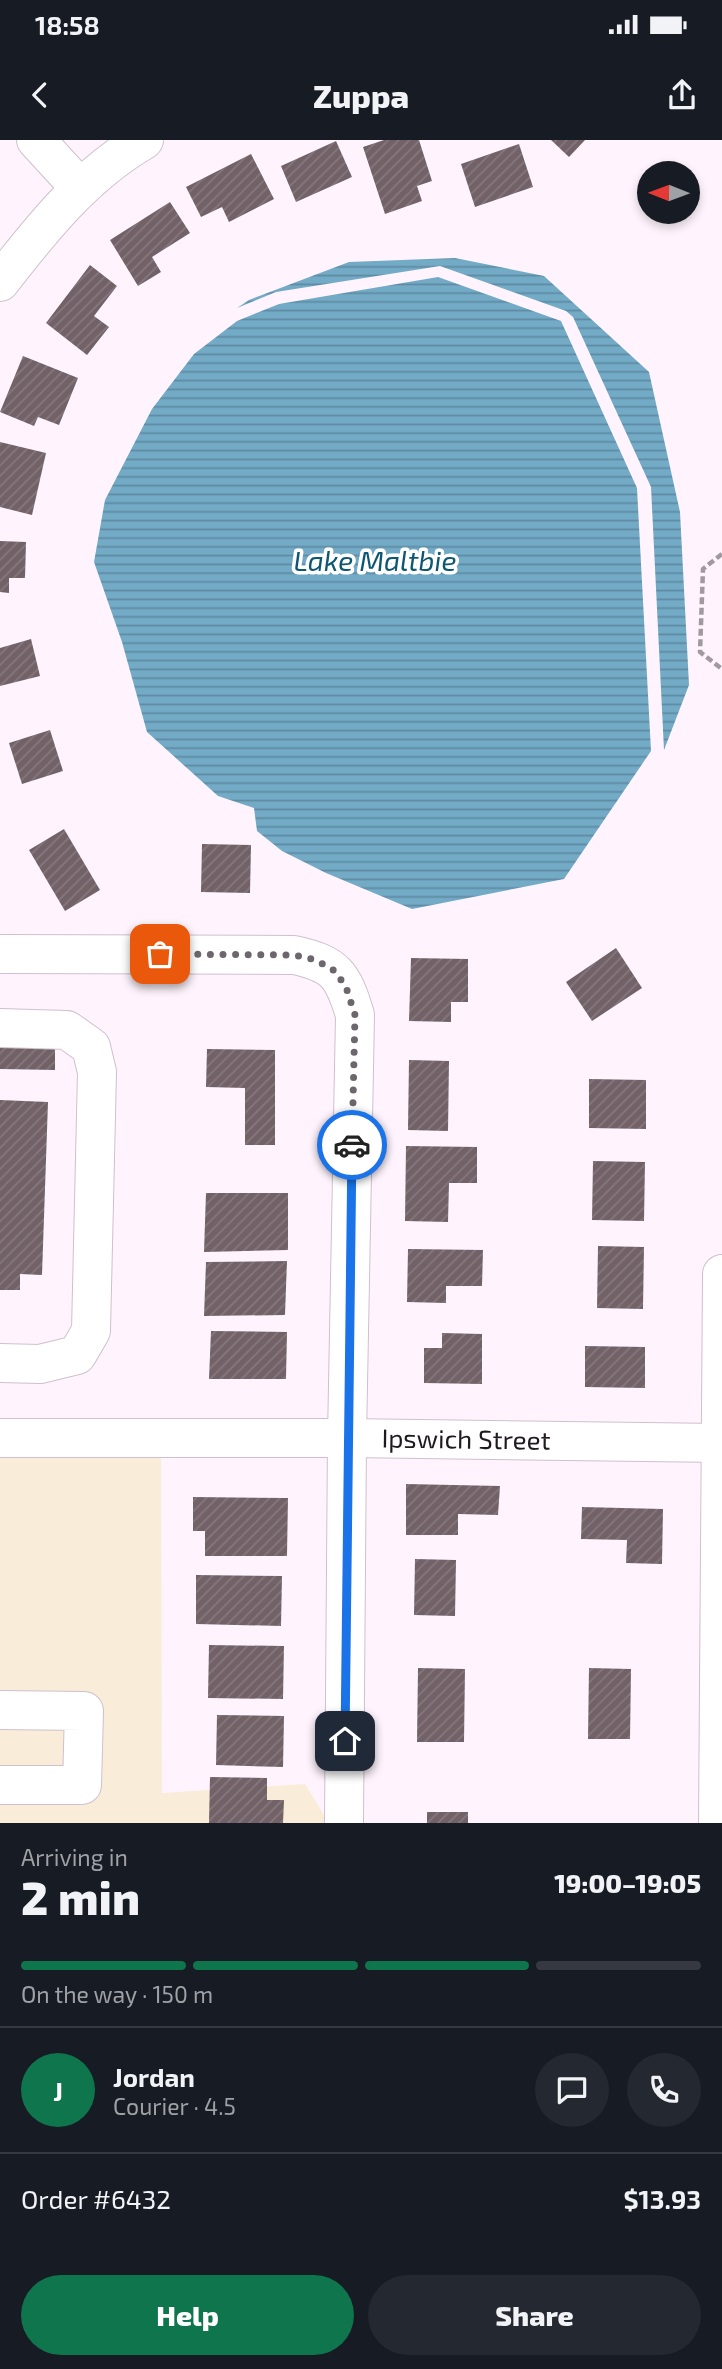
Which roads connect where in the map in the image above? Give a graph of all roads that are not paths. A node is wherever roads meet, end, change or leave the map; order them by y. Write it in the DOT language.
graph roads {
  1 [pos="36,140"];
  2 [pos="144,140"];
  3 [pos="80,188"];
  4 [pos="0,282"];
  5 [pos="0,954"];
  6 [pos="0,1028"];
  7 [pos="722,1274"];
  8 [pos="0,1363"];
  9 [pos="0,1438"];
  10 [pos="347,1438"];
  11 [pos="721,1443"];
  12 [pos="0,1710"];
  13 [pos="0,1785"];
  14 [pos="344,1823"];
  15 [pos="718,1823"];
  1 -- 3 [label="street"];
  2 -- 3 [label="street"];
  3 -- 4 [label="street"];
  5 -- 10 [label="street"];
  6 -- 8 [label="street"];
  7 -- 11 [label="street"];
  9 -- 10 [label="street, Ipswich Street"];
  10 -- 11 [label="street, Ipswich Street"];
  10 -- 14 [label="street"];
  11 -- 15 [label="street"];
  12 -- 13 [label="street"];
}
